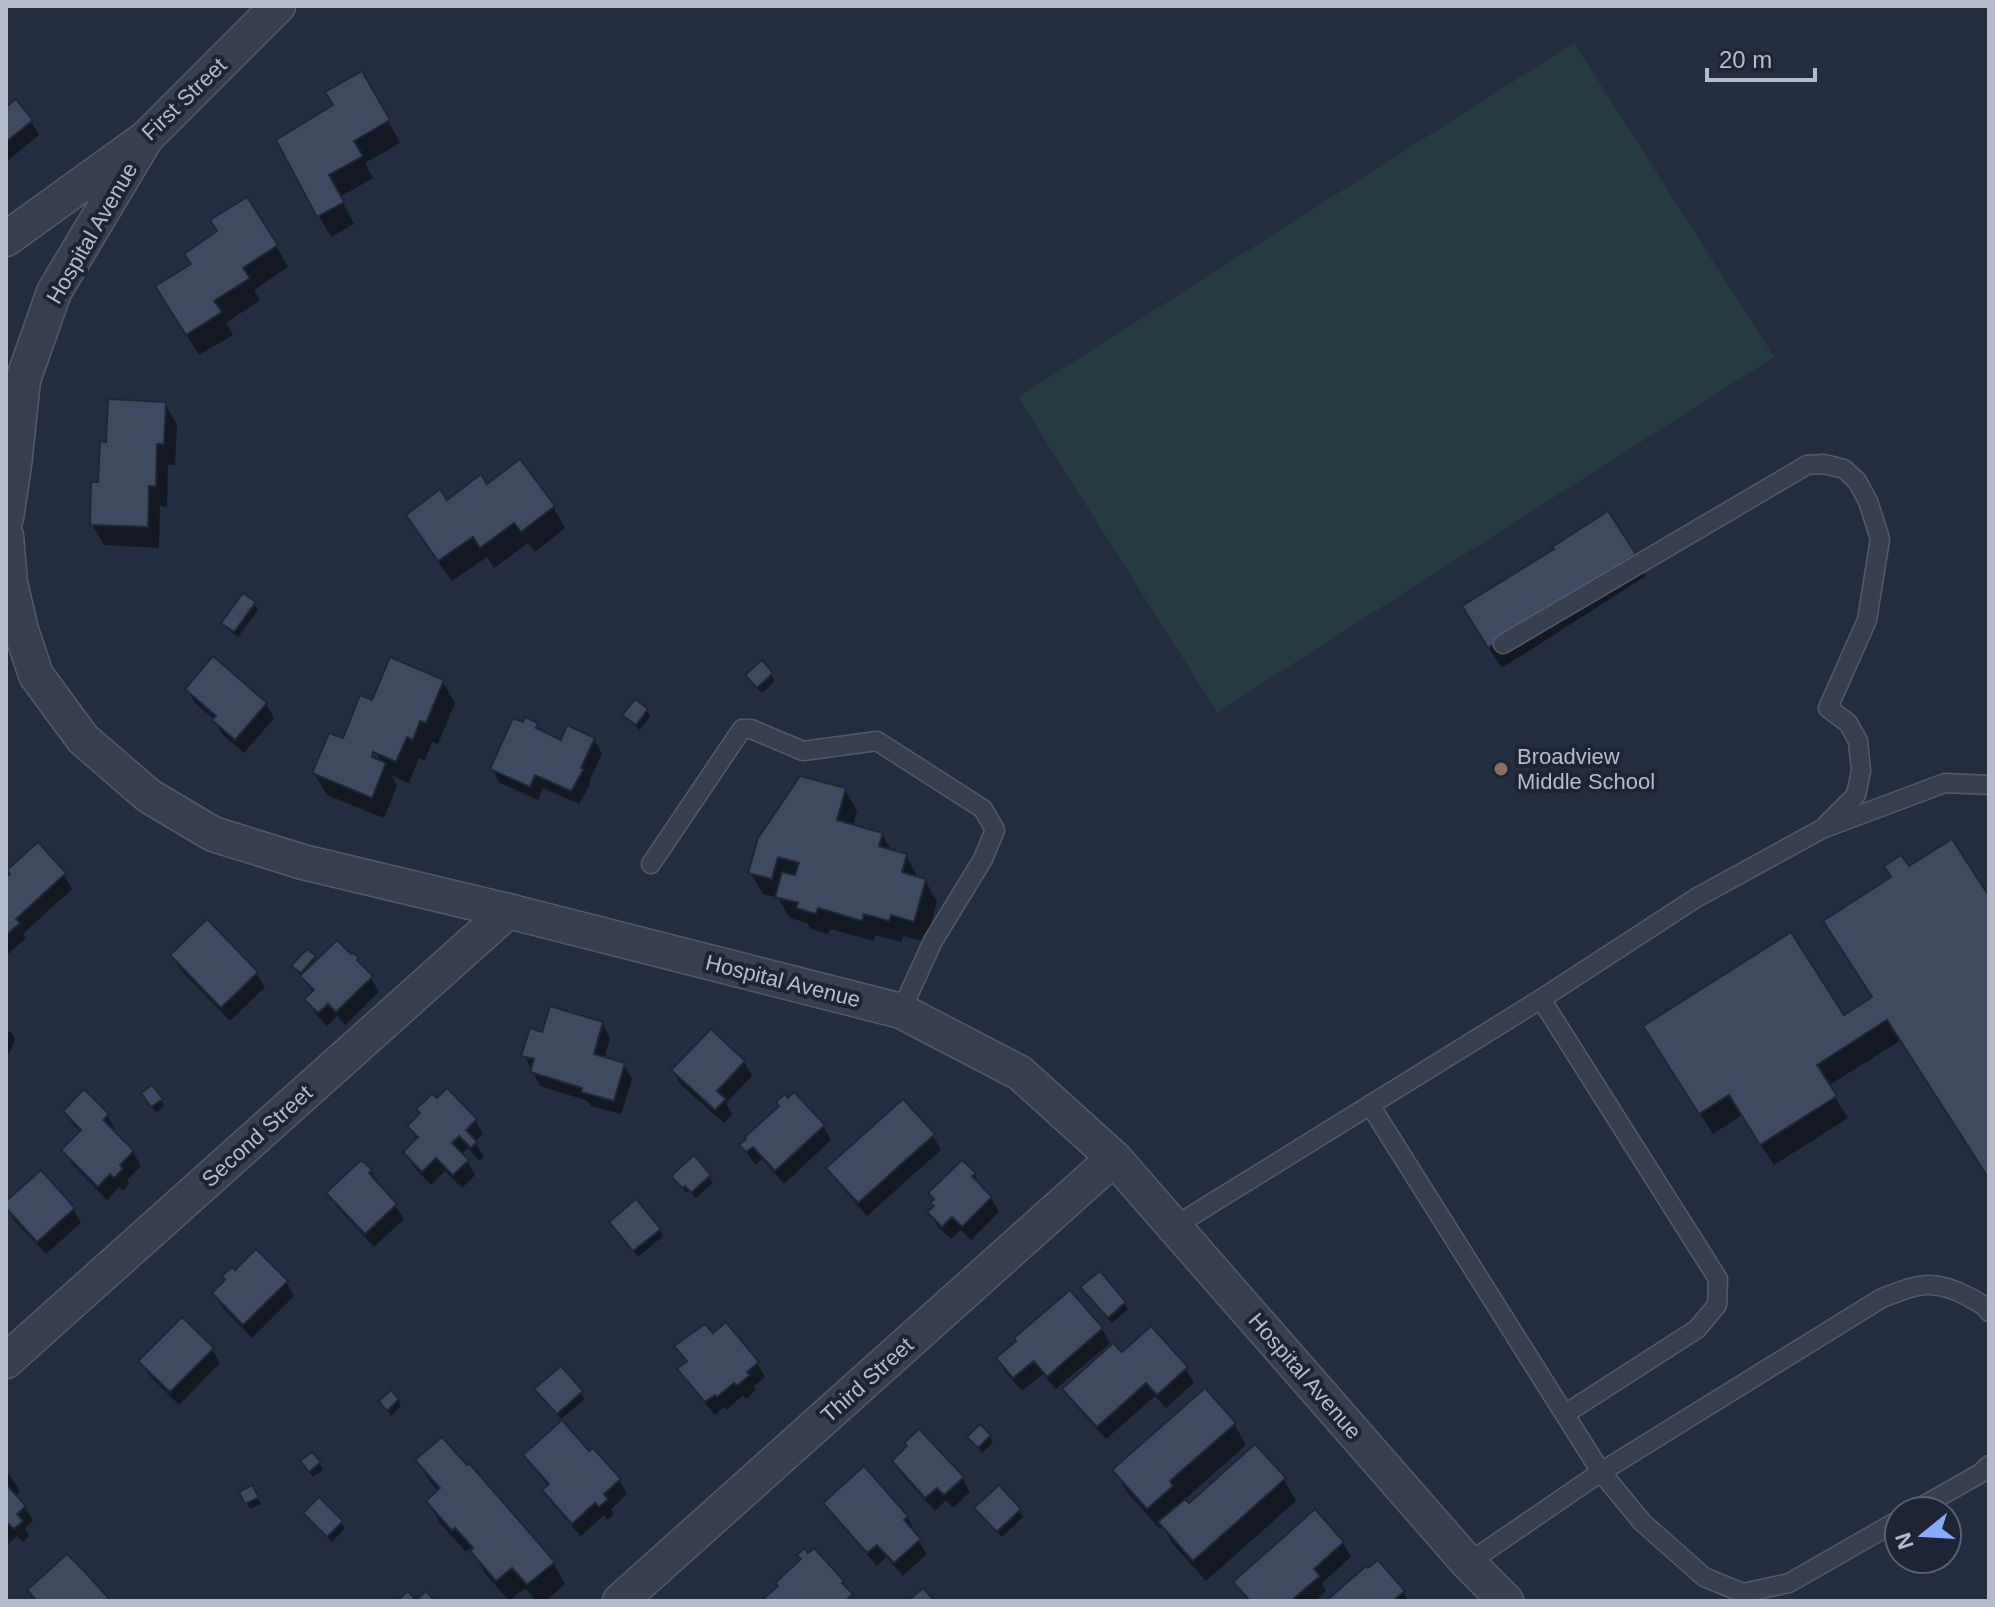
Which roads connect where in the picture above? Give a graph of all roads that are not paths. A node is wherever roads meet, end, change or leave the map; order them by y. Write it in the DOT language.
graph roads {
  1 [pos="278,6"];
  2 [pos="146,138"];
  3 [pos="6,239"];
  4 [pos="6,518"];
  5 [pos="6,536"];
  6 [pos="1503,644"];
  7 [pos="1989,785"];
  8 [pos="1822,829"];
  9 [pos="651,864"];
  10 [pos="508,911"];
  11 [pos="1541,999"];
  12 [pos="901,1011"];
  13 [pos="1370,1105"];
  14 [pos="1114,1158"];
  15 [pos="1175,1226"];
  16 [pos="1989,1312"];
  17 [pos="6,1361"];
  18 [pos="1565,1414"];
  19 [pos="1989,1465"];
  20 [pos="1601,1472"];
  21 [pos="1942,1495"];
  22 [pos="1883,1529"];
  23 [pos="1468,1563"];
  24 [pos="1499,1599"];
  25 [pos="620,1601"];
  1 -- 2 [label="street, First Street"];
  2 -- 3 [label="street, First Street"];
  2 -- 4 [label="street, Hospital Avenue"];
  5 -- 10 [label="street, Hospital Avenue"];
  6 -- 8 [label="lane"];
  7 -- 8 [label="lane"];
  8 -- 11 [label="lane"];
  9 -- 12 [label="lane"];
  10 -- 12 [label="street, Hospital Avenue"];
  10 -- 17 [label="street, Second Street"];
  11 -- 13 [label="lane"];
  11 -- 18 [label="lane"];
  12 -- 14 [label="street, Hospital Avenue"];
  13 -- 15 [label="lane"];
  13 -- 18 [label="lane"];
  14 -- 15 [label="street, Hospital Avenue"];
  14 -- 25 [label="street, Third Street"];
  15 -- 23 [label="street, Hospital Avenue"];
  16 -- 20 [label="lane"];
  18 -- 20 [label="lane"];
  19 -- 21 [label="lane"];
  20 -- 22 [label="lane"];
  20 -- 23 [label="lane"];
  23 -- 24 [label="street, Hospital Avenue"];
}
